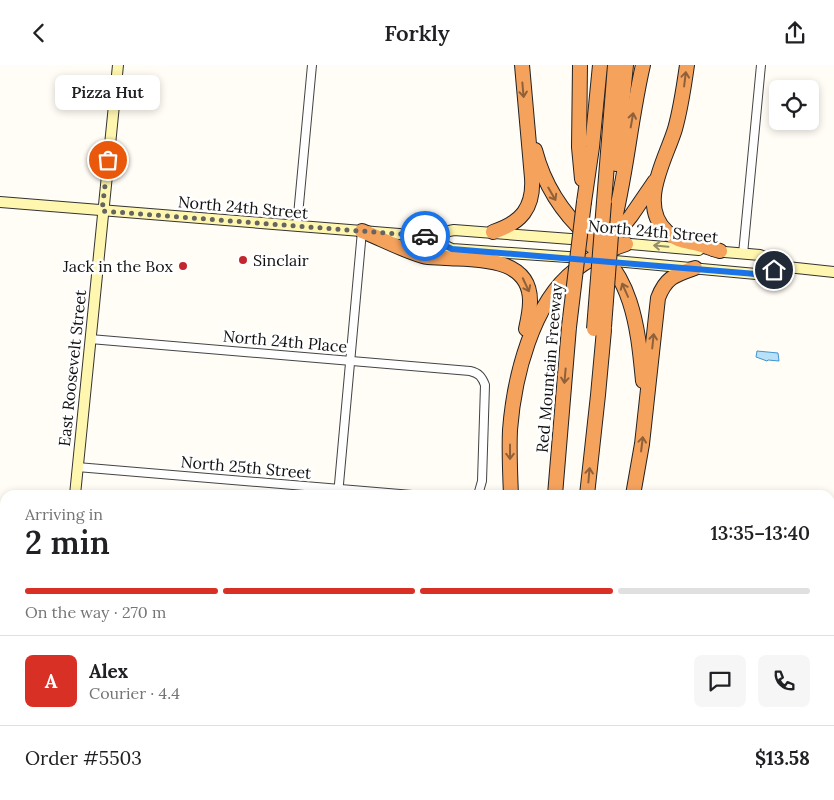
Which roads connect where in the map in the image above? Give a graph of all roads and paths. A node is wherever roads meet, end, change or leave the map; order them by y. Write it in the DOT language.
graph roads {
  1 [pos="118,65"];
  2 [pos="312,65"];
  3 [pos="522,65"];
  4 [pos="580,65"];
  5 [pos="600,65"];
  6 [pos="615,65"];
  7 [pos="626,65"];
  8 [pos="643,65"];
  9 [pos="687,65"];
  10 [pos="761,65"];
  11 [pos="526,115"];
  12 [pos="658,176"];
  13 [pos="0,202"];
  14 [pos="584,202"];
  15 [pos="612,202"];
  16 [pos="102,211"];
  17 [pos="297,227"];
  18 [pos="362,231"];
  19 [pos="493,233"];
  20 [pos="424,235"];
  21 [pos="626,244"];
  22 [pos="599,249"];
  23 [pos="720,251"];
  24 [pos="744,254"];
  25 [pos="623,262"];
  26 [pos="787,267"];
  27 [pos="695,268"];
  28 [pos="834,272"];
  29 [pos="599,330"];
  30 [pos="90,339"];
  31 [pos="350,361"];
  32 [pos="516,385"];
  33 [pos="645,407"];
  34 [pos="77,467"];
  35 [pos="75,490"];
  36 [pos="317,490"];
  37 [pos="338,490"];
  38 [pos="479,490"];
  39 [pos="511,490"];
  40 [pos="555,490"];
  41 [pos="587,490"];
  42 [pos="634,490"];
  1 -- 16 [label="main road, East Roosevelt Street"];
  2 -- 17 [label="street"];
  3 -- 11 [label="highway, one-way"];
  4 -- 14 [label="highway"];
  5 -- 14 [label="highway, Red Mountain Freeway"];
  6 -- 15 [label="highway"];
  7 -- 15 [label="highway"];
  15 -- 8 [label="highway, one-way"];
  12 -- 9 [label="highway, one-way"];
  10 -- 24 [label="street"];
  11 -- 19 [label="highway"];
  11 -- 22 [label="highway, one-way"];
  12 -- 22 [label="highway"];
  12 -- 23 [label="highway"];
  13 -- 16 [label="main road, North 24th Street"];
  14 -- 40 [label="highway, Red Mountain Freeway, one-way, bridge"];
  15 -- 22 [label="highway"];
  15 -- 29 [label="highway, bridge"];
  16 -- 17 [label="main road, North 24th Street"];
  16 -- 30 [label="main road, East Roosevelt Street"];
  17 -- 18 [label="main road, North 24th Street"];
  18 -- 20 [label="main road, North 24th Street"];
  18 -- 31 [label="street"];
  18 -- 32 [label="highway, one-way"];
  19 -- 20 [label="main road, North 24th Street"];
  19 -- 22 [label="main road, North 24th Street"];
  20 -- 22 [label="main road, North 24th Street"];
  21 -- 22 [label="highway"];
  23 -- 21 [label="main road, North 24th Street, one-way"];
  22 -- 25 [label="highway"];
  22 -- 29 [label="highway, bridge"];
  22 -- 32 [label="highway"];
  33 -- 22 [label="highway, one-way"];
  23 -- 24 [label="main road, North 24th Street"];
  24 -- 26 [label="main road, North 24th Street"];
  25 -- 27 [label="main road, North 24th Street"];
  26 -- 27 [label="main road, North 24th Street"];
  26 -- 28 [label="main road, North 24th Street"];
  33 -- 27 [label="highway, one-way"];
  41 -- 29 [label="highway, one-way"];
  30 -- 31 [label="street, North 24th Place"];
  30 -- 34 [label="main road, East Roosevelt Street"];
  31 -- 37 [label="street"];
  31 -- 38 [label="street, North 24th Place"];
  32 -- 39 [label="highway, one-way"];
  42 -- 33 [label="highway, one-way"];
  34 -- 35 [label="main road, East Roosevelt Street"];
  34 -- 36 [label="street, North 25th Street"];
}
